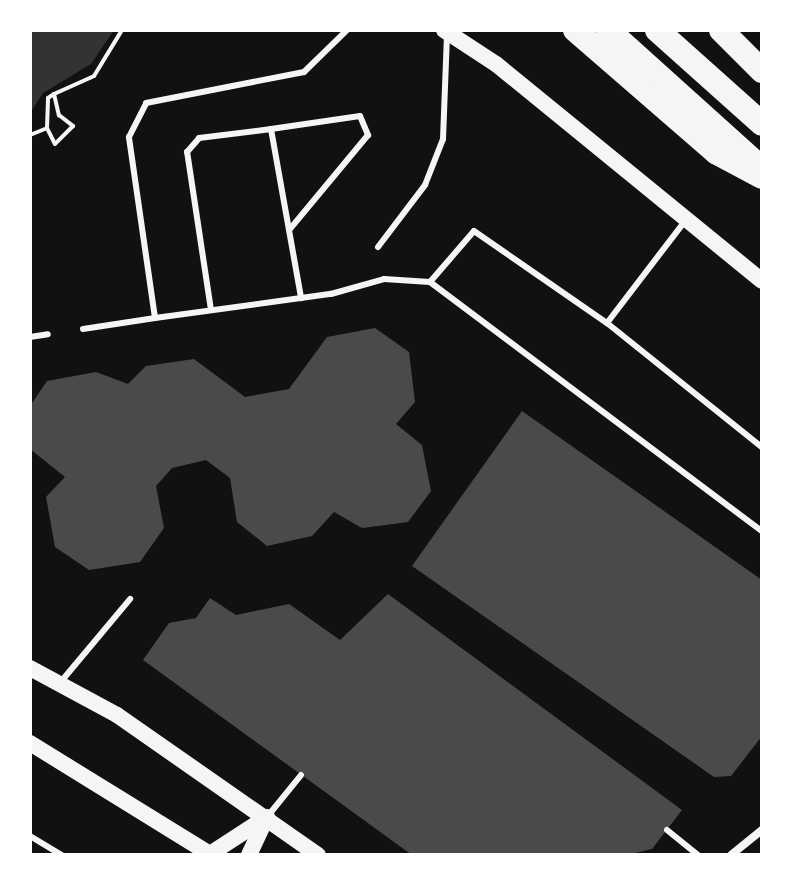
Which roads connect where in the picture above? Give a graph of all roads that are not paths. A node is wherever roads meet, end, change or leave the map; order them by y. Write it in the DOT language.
graph roads {
  1 [pos="347,30"];
  2 [pos="575,30"];
  3 [pos="608,30"];
  4 [pos="657,30"];
  5 [pos="721,30"];
  6 [pos="446,31"];
  7 [pos="762,71"];
  8 [pos="762,124"];
  9 [pos="271,129"];
  10 [pos="762,169"];
  11 [pos="762,177"];
  12 [pos="686,221"];
  13 [pos="290,229"];
  14 [pos="378,247"];
  15 [pos="762,281"];
  16 [pos="430,282"];
  17 [pos="301,298"];
  18 [pos="211,310"];
  19 [pos="155,318"];
  20 [pos="607,323"];
  21 [pos="83,329"];
  22 [pos="48,334"];
  23 [pos="30,337"];
  24 [pos="762,447"];
  25 [pos="762,531"];
  26 [pos="130,599"];
  27 [pos="30,668"];
  28 [pos="59,684"];
  29 [pos="30,743"];
  30 [pos="301,775"];
  31 [pos="267,817"];
  32 [pos="667,830"];
  33 [pos="762,830"];
  34 [pos="30,836"];
  35 [pos="62,855"];
  36 [pos="210,855"];
  37 [pos="249,855"];
  38 [pos="318,855"];
  39 [pos="698,855"];
  40 [pos="731,855"];
  1 -- 19 [label="lane"];
  2 -- 11 [label="highway"];
  3 -- 10 [label="highway"];
  4 -- 8 [label="highway"];
  5 -- 7 [label="highway"];
  6 -- 12 [label="main road"];
  6 -- 14 [label="lane"];
  9 -- 13 [label="lane"];
  9 -- 13 [label="lane"];
  9 -- 18 [label="lane"];
  12 -- 15 [label="main road"];
  12 -- 20 [label="lane"];
  13 -- 17 [label="lane"];
  16 -- 17 [label="lane"];
  16 -- 20 [label="lane"];
  16 -- 25 [label="lane"];
  17 -- 18 [label="lane"];
  18 -- 19 [label="lane"];
  19 -- 21 [label="lane"];
  20 -- 24 [label="lane"];
  22 -- 23 [label="lane"];
  26 -- 28 [label="lane"];
  27 -- 28 [label="main road"];
  28 -- 31 [label="main road"];
  29 -- 36 [label="main road"];
  30 -- 31 [label="lane"];
  31 -- 36 [label="main road"];
  31 -- 37 [label="main road"];
  31 -- 38 [label="main road"];
  32 -- 39 [label="lane"];
  33 -- 40 [label="street"];
  34 -- 35 [label="lane"];
}
